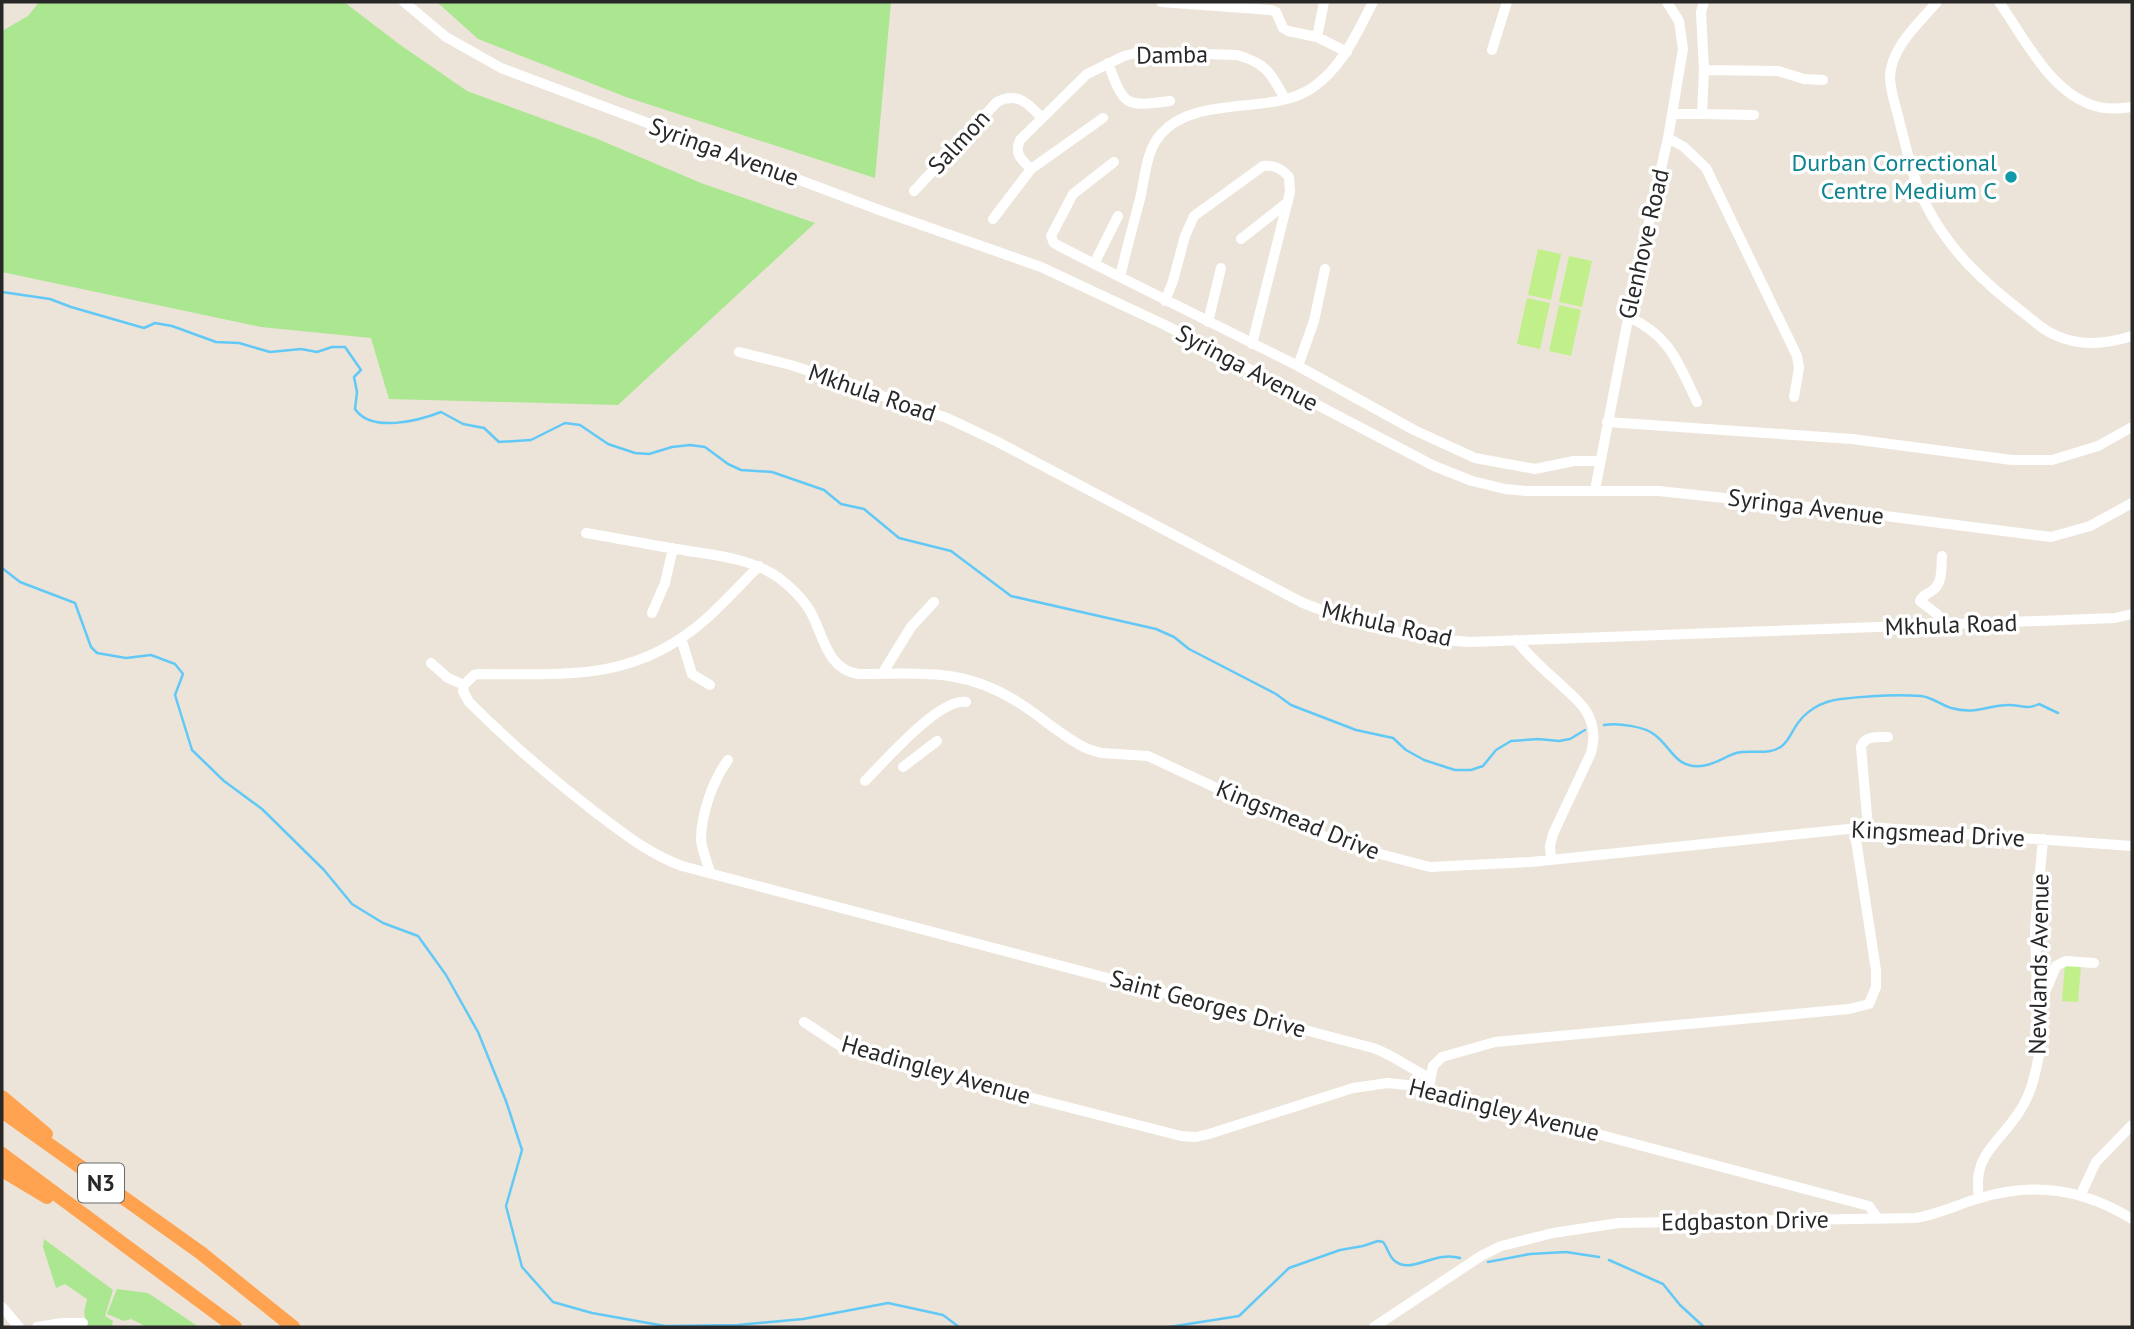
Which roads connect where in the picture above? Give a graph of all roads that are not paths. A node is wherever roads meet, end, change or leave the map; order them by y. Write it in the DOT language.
graph roads {
  1 [pos="404,2"];
  2 [pos="1161,2"];
  3 [pos="1324,2"];
  4 [pos="1373,2"];
  5 [pos="1507,2"];
  6 [pos="1667,2"];
  7 [pos="1704,2"];
  8 [pos="1937,2"];
  9 [pos="1999,2"];
  10 [pos="1317,37"];
  11 [pos="1492,50"];
  12 [pos="1347,52"];
  13 [pos="1108,63"];
  14 [pos="1704,70"];
  15 [pos="1823,80"];
  16 [pos="1285,99"];
  17 [pos="1170,101"];
  18 [pos="2132,107"];
  19 [pos="1672,114"];
  20 [pos="1702,114"];
  21 [pos="1754,115"];
  22 [pos="1042,118"];
  23 [pos="1102,118"];
  24 [pos="1668,138"];
  25 [pos="1114,162"];
  26 [pos="1031,169"];
  27 [pos="914,191"];
  28 [pos="1288,202"];
  29 [pos="1118,216"];
  30 [pos="993,219"];
  31 [pos="1241,239"];
  32 [pos="1094,264"];
  33 [pos="1221,268"];
  34 [pos="1325,269"];
  35 [pos="1120,276"];
  36 [pos="1165,300"];
  37 [pos="1628,317"];
  38 [pos="1208,322"];
  39 [pos="2132,336"];
  40 [pos="1252,344"];
  41 [pos="739,352"];
  42 [pos="1298,366"];
  43 [pos="1794,397"];
  44 [pos="1697,402"];
  45 [pos="1607,422"];
  46 [pos="2132,427"];
  47 [pos="1599,461"];
  48 [pos="1595,490"];
  49 [pos="2132,503"];
  50 [pos="586,533"];
  51 [pos="673,548"];
  52 [pos="1942,556"];
  53 [pos="729,558"];
  54 [pos="759,566"];
  55 [pos="778,578"];
  56 [pos="740,585"];
  57 [pos="934,602"];
  58 [pos="652,613"];
  59 [pos="2132,614"];
  60 [pos="1939,625"];
  61 [pos="681,638"];
  62 [pos="1516,640"];
  63 [pos="431,663"];
  64 [pos="882,674"];
  65 [pos="710,684"];
  66 [pos="464,685"];
  67 [pos="966,702"];
  68 [pos="1888,737"];
  69 [pos="937,741"];
  70 [pos="728,760"];
  71 [pos="903,767"];
  72 [pos="865,781"];
  73 [pos="1854,827"];
  74 [pos="1868,827"];
  75 [pos="2043,839"];
  76 [pos="2132,846"];
  77 [pos="1551,860"];
  78 [pos="710,872"];
  79 [pos="2094,963"];
  80 [pos="2037,1011"];
  81 [pos="804,1022"];
  82 [pos="1430,1078"];
  83 [pos="1429,1090"];
  84 [pos="2,1097"];
  85 [pos="2,1111"];
  86 [pos="2132,1125"];
  87 [pos="2,1154"];
  88 [pos="2,1170"];
  89 [pos="85,1172"];
  90 [pos="2081,1194"];
  91 [pos="1979,1198"];
  92 [pos="1878,1219"];
  93 [pos="2132,1219"];
  94 [pos="97,1225"];
  95 [pos="2,1307"];
  96 [pos="83,1323"];
  97 [pos="19,1327"];
  98 [pos="37,1327"];
  99 [pos="235,1327"];
  100 [pos="293,1327"];
  101 [pos="1374,1327"];
  1 -- 48 [label="street, Syringa Avenue"];
  2 -- 10 [label="street"];
  3 -- 10 [label="street"];
  4 -- 12 [label="street"];
  5 -- 11 [label="street"];
  6 -- 19 [label="street, Glenhove Road"];
  7 -- 14 [label="street"];
  8 -- 39 [label="street"];
  9 -- 18 [label="street"];
  10 -- 12 [label="street"];
  12 -- 16 [label="street"];
  13 -- 16 [label="street, Damba"];
  13 -- 17 [label="street"];
  13 -- 22 [label="street, Damba"];
  14 -- 15 [label="street"];
  14 -- 20 [label="street"];
  16 -- 35 [label="street"];
  19 -- 20 [label="street"];
  19 -- 24 [label="street, Glenhove Road"];
  20 -- 21 [label="street"];
  22 -- 26 [label="street, Damba"];
  22 -- 27 [label="street, Salmon"];
  23 -- 26 [label="street"];
  24 -- 37 [label="street, Glenhove Road"];
  24 -- 43 [label="street"];
  25 -- 32 [label="street"];
  26 -- 30 [label="street"];
  28 -- 31 [label="street"];
  28 -- 36 [label="street"];
  28 -- 40 [label="street"];
  29 -- 32 [label="street"];
  32 -- 35 [label="street"];
  33 -- 38 [label="street"];
  34 -- 42 [label="street"];
  35 -- 36 [label="street"];
  36 -- 38 [label="street"];
  37 -- 44 [label="street"];
  37 -- 45 [label="street, Glenhove Road"];
  38 -- 40 [label="street"];
  40 -- 42 [label="street"];
  41 -- 62 [label="street, Mkhula Road"];
  42 -- 47 [label="street"];
  45 -- 46 [label="street"];
  45 -- 47 [label="street, Glenhove Road"];
  47 -- 48 [label="street, Glenhove Road"];
  48 -- 49 [label="street, Syringa Avenue"];
  50 -- 51 [label="street, Kingsmead Drive"];
  51 -- 53 [label="street, Kingsmead Drive"];
  51 -- 58 [label="street"];
  52 -- 60 [label="street"];
  53 -- 54 [label="street, Kingsmead Drive"];
  53 -- 56 [label="street"];
  54 -- 55 [label="street, Kingsmead Drive"];
  54 -- 56 [label="street"];
  55 -- 56 [label="street"];
  55 -- 64 [label="street, Kingsmead Drive"];
  56 -- 61 [label="street"];
  57 -- 64 [label="street"];
  59 -- 60 [label="street, Mkhula Road"];
  60 -- 62 [label="street, Mkhula Road"];
  61 -- 65 [label="street"];
  61 -- 66 [label="street"];
  62 -- 77 [label="street"];
  63 -- 66 [label="street, Saint Georges Drive"];
  64 -- 77 [label="street, Kingsmead Drive"];
  66 -- 78 [label="street, Saint Georges Drive"];
  67 -- 72 [label="street"];
  68 -- 74 [label="street"];
  69 -- 71 [label="street"];
  70 -- 78 [label="street"];
  73 -- 74 [label="street, Kingsmead Drive"];
  73 -- 77 [label="street, Kingsmead Drive"];
  73 -- 82 [label="street"];
  74 -- 75 [label="street, Kingsmead Drive"];
  75 -- 76 [label="street, Kingsmead Drive"];
  75 -- 80 [label="street, Newlands Avenue"];
  78 -- 82 [label="street, Saint Georges Drive"];
  79 -- 80 [label="street"];
  80 -- 91 [label="street, Newlands Avenue"];
  81 -- 83 [label="street, Headingley Avenue"];
  82 -- 83 [label="street"];
  83 -- 92 [label="street, Headingley Avenue"];
  84 -- 89 [label="highway"];
  85 -- 89 [label="highway, N3"];
  86 -- 90 [label="street"];
  87 -- 94 [label="highway, N3"];
  88 -- 94 [label="highway"];
  89 -- 100 [label="highway, N3"];
  90 -- 91 [label="street, Edgbaston Drive"];
  90 -- 93 [label="street, Edgbaston Drive"];
  91 -- 92 [label="street, Edgbaston Drive"];
  92 -- 101 [label="street, Edgbaston Drive"];
  94 -- 99 [label="highway, N3"];
  95 -- 97 [label="street"];
  96 -- 98 [label="street"];
}
